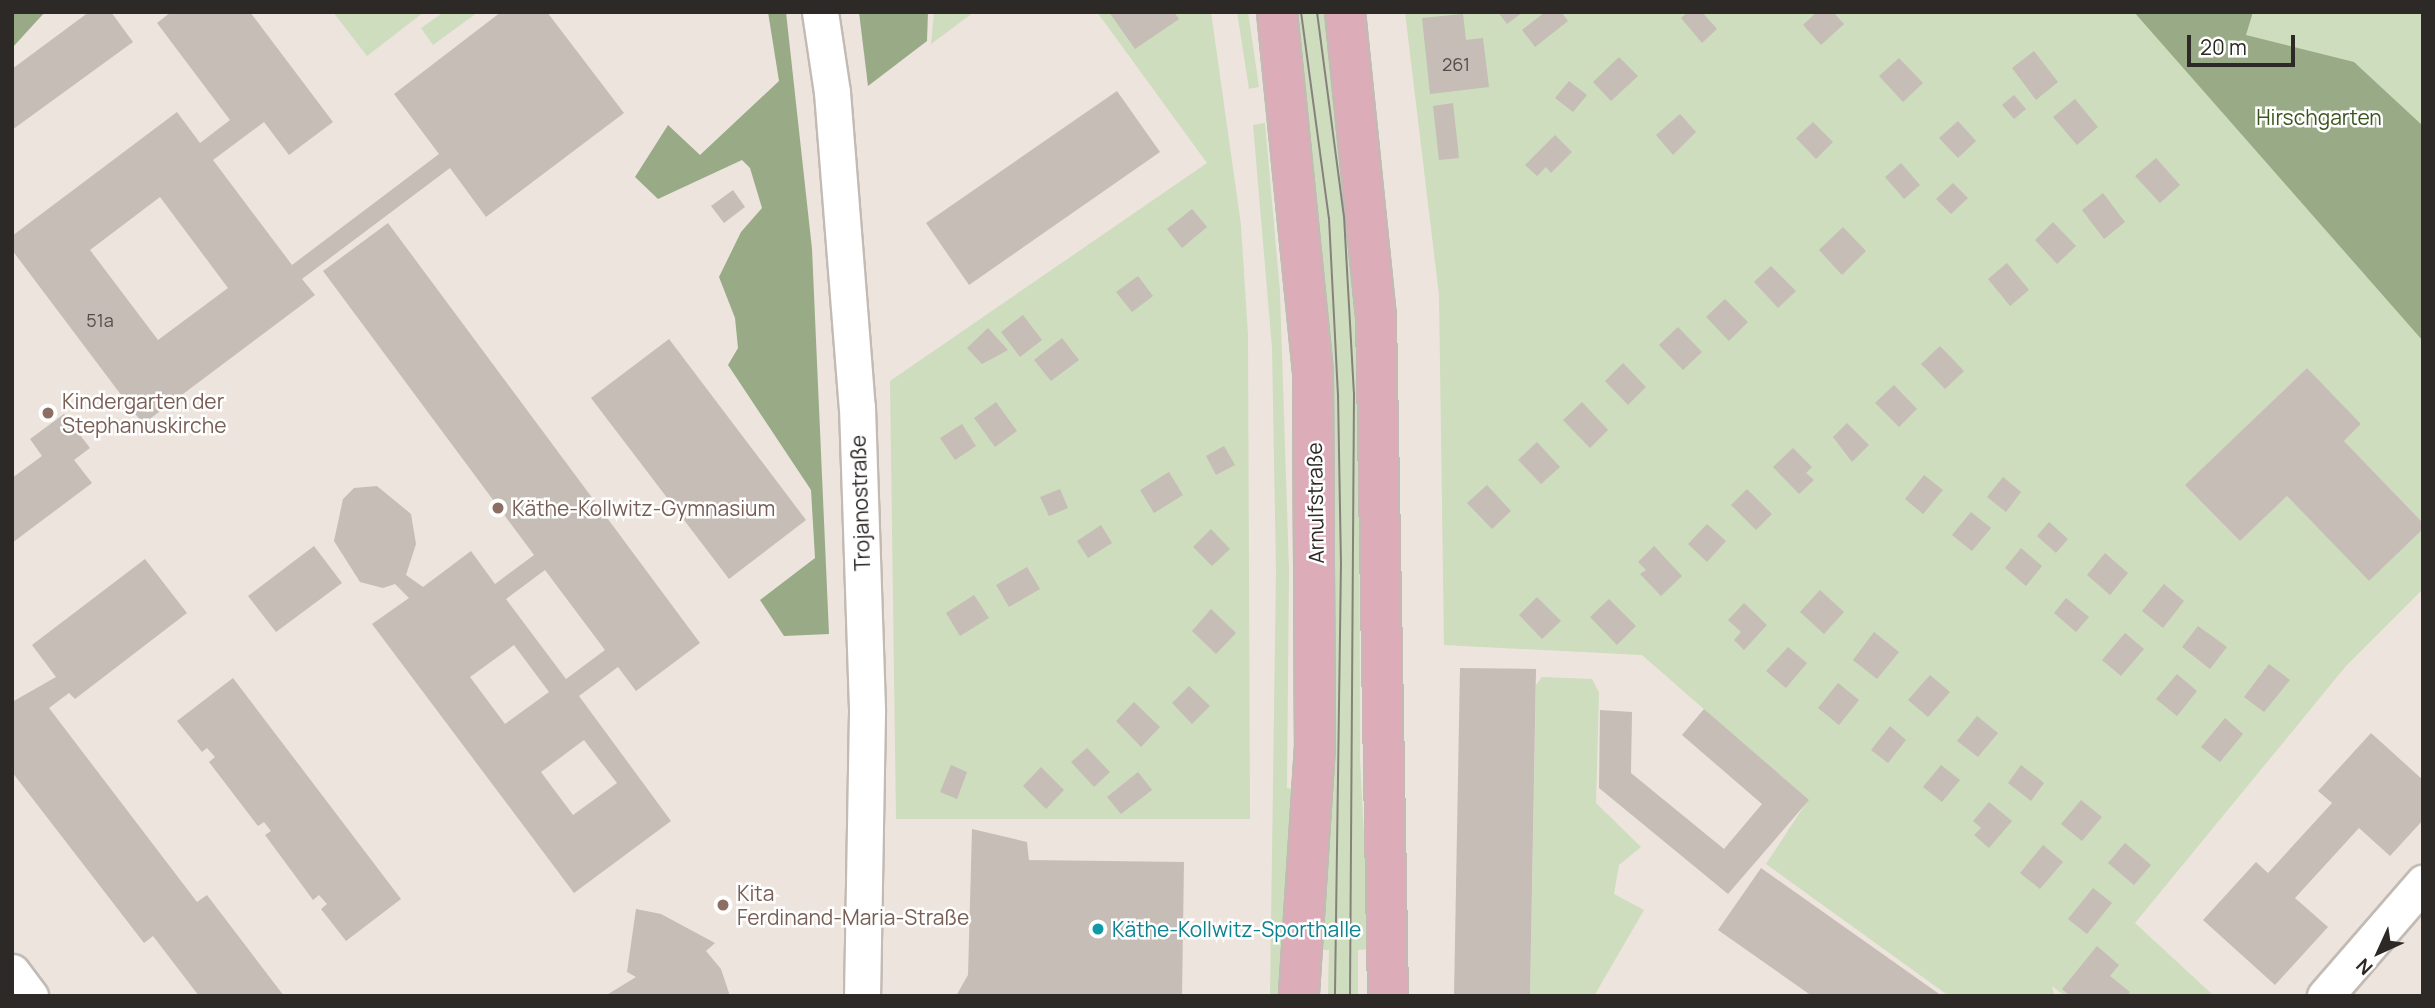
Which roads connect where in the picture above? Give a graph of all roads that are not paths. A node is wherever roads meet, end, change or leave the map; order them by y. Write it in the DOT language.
graph roads {
  1 [pos="820,12"];
  2 [pos="1277,12"];
  3 [pos="1345,12"];
  4 [pos="2423,883"];
  5 [pos="12,972"];
  6 [pos="30,996"];
  7 [pos="862,996"];
  8 [pos="1299,996"];
  9 [pos="1388,996"];
  10 [pos="2325,996"];
  1 -- 7 [label="street, Trojanostraße"];
  2 -- 8 [label="main road, Arnulfstraße"];
  3 -- 9 [label="main road"];
  4 -- 10 [label="street"];
  5 -- 6 [label="street"];
}
